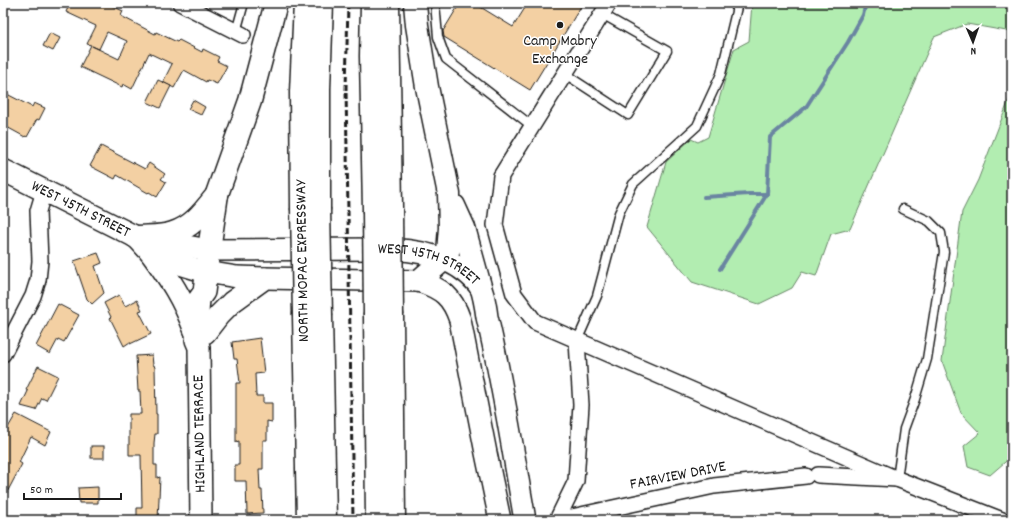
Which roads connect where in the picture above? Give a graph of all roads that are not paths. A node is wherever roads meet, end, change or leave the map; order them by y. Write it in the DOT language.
graph roads {
  1 [pos="180,3"];
  2 [pos="244,3"];
  3 [pos="276,3"];
  4 [pos="305,3"];
  5 [pos="322,3"];
  6 [pos="372,3"];
  7 [pos="388,3"];
  8 [pos="415,3"];
  9 [pos="435,3"];
  10 [pos="738,3"];
  11 [pos="605,9"];
  12 [pos="239,33"];
  13 [pos="565,74"];
  14 [pos="532,126"];
  15 [pos="3,170"];
  16 [pos="44,191"];
  17 [pos="217,194"];
  18 [pos="449,194"];
  19 [pos="310,208"];
  20 [pos="382,210"];
  21 [pos="903,210"];
  22 [pos="143,244"];
  23 [pos="209,250"];
  24 [pos="444,259"];
  25 [pos="264,278"];
  26 [pos="420,281"];
  27 [pos="205,282"];
  28 [pos="480,286"];
  29 [pos="384,315"];
  30 [pos="312,316"];
  31 [pos="200,338"];
  32 [pos="577,341"];
  33 [pos="3,354"];
  34 [pos="827,449"];
  35 [pos="812,475"];
  36 [pos="896,479"];
  37 [pos="201,520"];
  38 [pos="308,520"];
  39 [pos="325,520"];
  40 [pos="377,520"];
  41 [pos="394,520"];
  42 [pos="500,520"];
  43 [pos="525,520"];
  44 [pos="557,520"];
  45 [pos="1002,520"];
  1 -- 12 [label="street"];
  2 -- 12 [label="lane"];
  3 -- 17 [label="highway"];
  4 -- 19 [label="highway, NORTH MOPAC EXPRESSWAY"];
  5 -- 19 [label="highway"];
  6 -- 20 [label="highway"];
  7 -- 20 [label="highway"];
  8 -- 18 [label="highway"];
  9 -- 14 [label="lane"];
  10 -- 32 [label="lane"];
  11 -- 13 [label="street"];
  11 -- 13 [label="lane"];
  13 -- 14 [label="street"];
  14 -- 32 [label="street"];
  15 -- 16 [label="main road, WEST 45TH STREET"];
  16 -- 22 [label="main road, WEST 45TH STREET"];
  16 -- 33 [label="street"];
  17 -- 22 [label="highway"];
  17 -- 23 [label="highway"];
  18 -- 24 [label="highway"];
  18 -- 28 [label="highway"];
  19 -- 30 [label="highway, NORTH MOPAC EXPRESSWAY, bridge"];
  20 -- 29 [label="highway, bridge"];
  21 -- 36 [label="lane"];
  22 -- 23 [label="main road, WEST 45TH STREET"];
  22 -- 27 [label="main road, WEST 45TH STREET"];
  22 -- 31 [label="main road"];
  23 -- 24 [label="main road, WEST 45TH STREET"];
  23 -- 27 [label="main road, HIGHLAND TERRACE"];
  24 -- 26 [label="highway"];
  24 -- 28 [label="main road, WEST 45TH STREET"];
  25 -- 26 [label="main road, WEST 45TH STREET"];
  25 -- 27 [label="main road, WEST 45TH STREET"];
  25 -- 31 [label="main road"];
  26 -- 42 [label="main road, WEST 45TH STREET"];
  27 -- 31 [label="main road, HIGHLAND TERRACE"];
  28 -- 43 [label="main road, WEST 45TH STREET"];
  29 -- 40 [label="highway"];
  29 -- 41 [label="highway"];
  30 -- 38 [label="highway, NORTH MOPAC EXPRESSWAY"];
  30 -- 39 [label="highway"];
  31 -- 37 [label="main road, HIGHLAND TERRACE"];
  32 -- 34 [label="street"];
  32 -- 44 [label="street"];
  34 -- 35 [label="street"];
  34 -- 36 [label="street"];
  35 -- 36 [label="street, FAIRVIEW DRIVE"];
  35 -- 44 [label="street, FAIRVIEW DRIVE"];
  36 -- 45 [label="street, FAIRVIEW DRIVE"];
}
